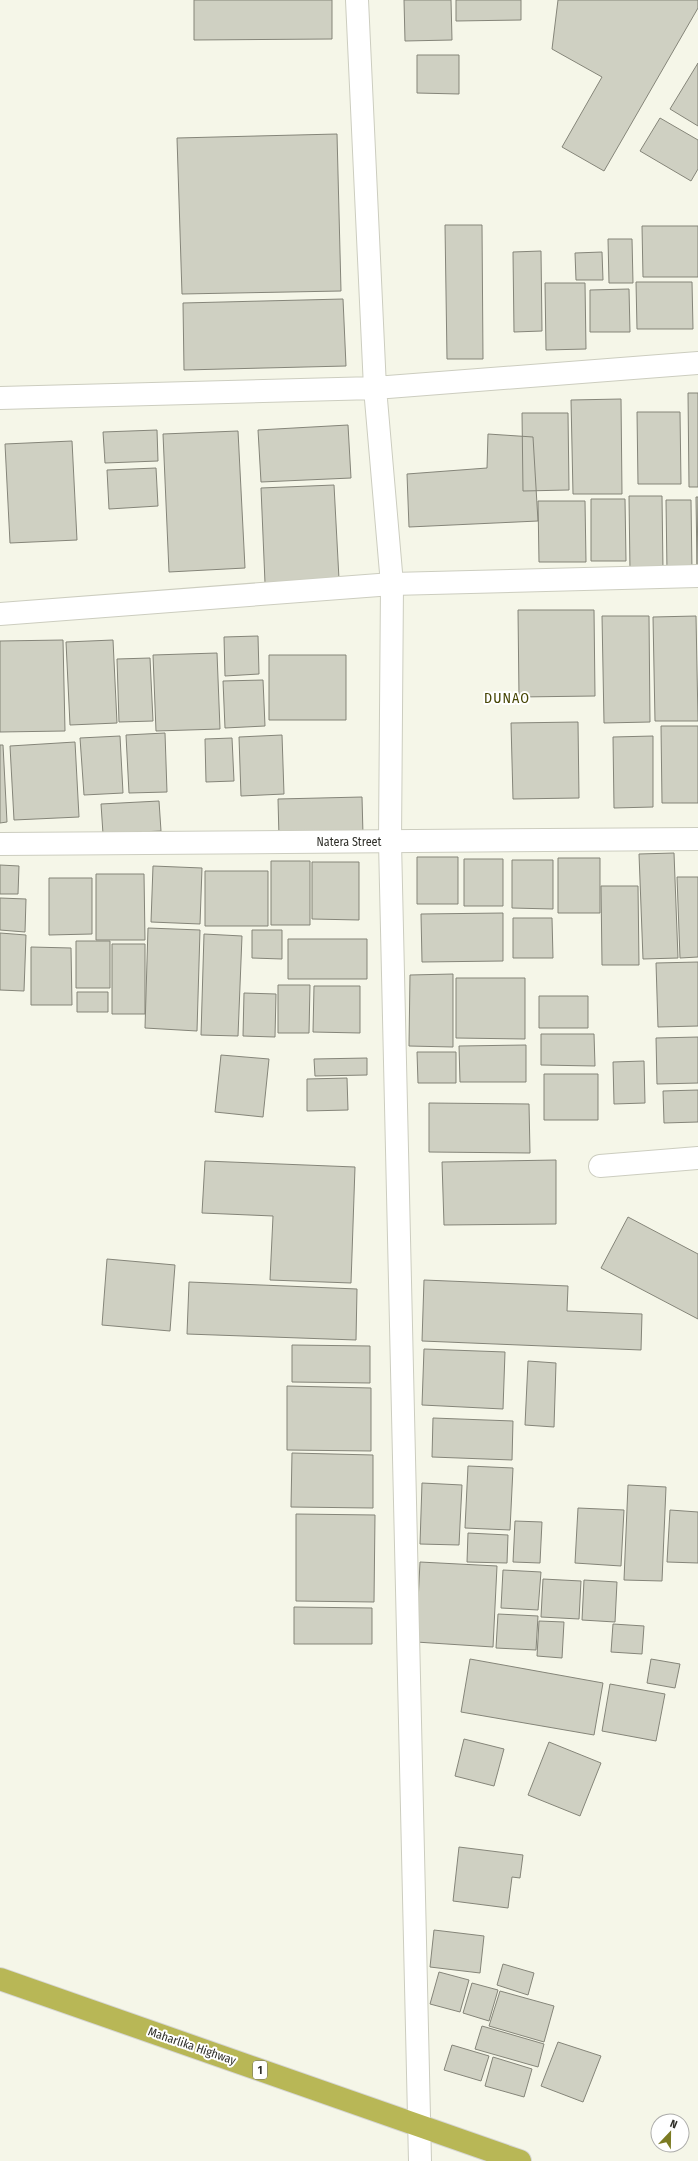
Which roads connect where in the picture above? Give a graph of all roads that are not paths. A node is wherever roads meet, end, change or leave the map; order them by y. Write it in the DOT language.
graph roads {
  1 [pos="357,0"];
  2 [pos="698,362"];
  3 [pos="375,388"];
  4 [pos="0,398"];
  5 [pos="698,576"];
  6 [pos="392,584"];
  7 [pos="0,614"];
  8 [pos="698,839"];
  9 [pos="390,842"];
  10 [pos="0,844"];
  11 [pos="698,1158"];
  12 [pos="600,1166"];
  13 [pos="0,1979"];
  14 [pos="419,2127"];
  15 [pos="420,2161"];
  16 [pos="520,2161"];
  1 -- 3 [label="street"];
  2 -- 3 [label="street"];
  3 -- 4 [label="street"];
  3 -- 6 [label="street"];
  5 -- 6 [label="street"];
  6 -- 7 [label="street"];
  6 -- 9 [label="street"];
  8 -- 9 [label="street, Natera Street"];
  9 -- 10 [label="street, Natera Street"];
  9 -- 14 [label="street"];
  11 -- 12 [label="street"];
  13 -- 14 [label="highway, Maharlika Highway / 1"];
  14 -- 15 [label="street"];
  14 -- 16 [label="highway, Maharlika Highway / 1"];
}
